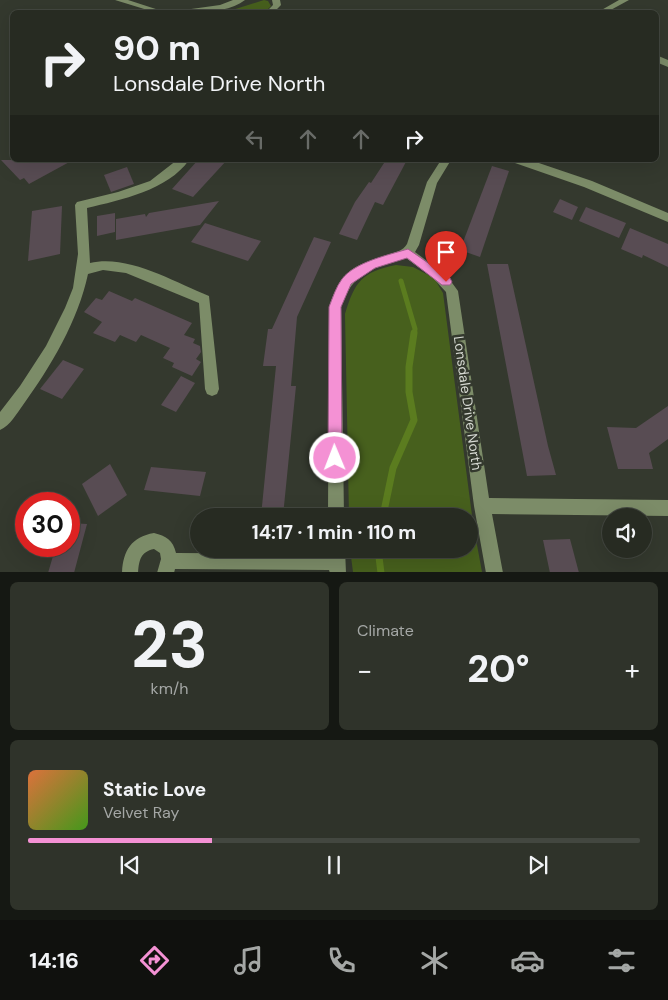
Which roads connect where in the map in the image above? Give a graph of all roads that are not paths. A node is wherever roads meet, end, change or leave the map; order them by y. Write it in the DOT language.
graph roads {
  1 [pos="119,0"];
  2 [pos="240,0"];
  3 [pos="625,0"];
  4 [pos="154,10"];
  5 [pos="199,10"];
  6 [pos="606,10"];
  7 [pos="182,162"];
  8 [pos="445,162"];
  9 [pos="525,162"];
  10 [pos="668,218"];
  11 [pos="408,253"];
  12 [pos="83,270"];
  13 [pos="212,389"];
  14 [pos="0,423"];
  15 [pos="482,506"];
  16 [pos="336,508"];
  17 [pos="668,508"];
  18 [pos="337,561"];
  19 [pos="168,567"];
  20 [pos="130,572"];
  21 [pos="495,572"];
  1 -- 4 [label="street"];
  2 -- 5 [label="street"];
  3 -- 6 [label="street"];
  7 -- 12 [label="street"];
  8 -- 11 [label="street"];
  9 -- 10 [label="street"];
  11 -- 15 [label="street, Lonsdale Drive North"];
  11 -- 16 [label="street"];
  12 -- 13 [label="street"];
  12 -- 14 [label="street"];
  15 -- 17 [label="street"];
  15 -- 21 [label="street, Lonsdale Drive North"];
  18 -- 19 [label="street"];
  19 -- 20 [label="street"];
}
